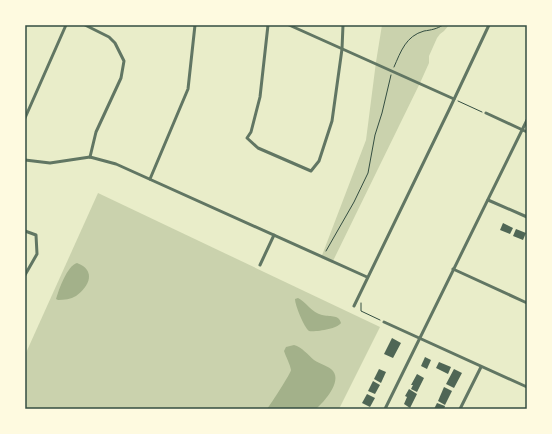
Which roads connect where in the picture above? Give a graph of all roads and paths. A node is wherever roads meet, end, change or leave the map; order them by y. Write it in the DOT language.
graph roads {
  1 [pos="66,25"];
  2 [pos="85,25"];
  3 [pos="195,25"];
  4 [pos="268,25"];
  5 [pos="289,25"];
  6 [pos="343,25"];
  7 [pos="443,25"];
  8 [pos="488,25"];
  9 [pos="342,48"];
  10 [pos="395,65"];
  11 [pos="389,78"];
  12 [pos="454,99"];
  13 [pos="486,114"];
  14 [pos="25,118"];
  15 [pos="527,120"];
  16 [pos="522,130"];
  17 [pos="527,132"];
  18 [pos="90,157"];
  19 [pos="25,160"];
  20 [pos="150,179"];
  21 [pos="488,200"];
  22 [pos="527,217"];
  23 [pos="25,230"];
  24 [pos="274,235"];
  25 [pos="326,251"];
  26 [pos="260,265"];
  27 [pos="453,269"];
  28 [pos="25,275"];
  29 [pos="368,277"];
  30 [pos="361,303"];
  31 [pos="527,303"];
  32 [pos="354,306"];
  33 [pos="384,322"];
  34 [pos="419,339"];
  35 [pos="481,367"];
  36 [pos="527,388"];
  37 [pos="385,409"];
  38 [pos="460,409"];
  1 -- 14 [label="street"];
  2 -- 18 [label="street"];
  3 -- 20 [label="street"];
  4 -- 9 [label="street"];
  5 -- 9 [label="street"];
  6 -- 9 [label="street"];
  7 -- 10 [label="path"];
  8 -- 12 [label="street"];
  9 -- 12 [label="street"];
  11 -- 25 [label="path"];
  12 -- 13 [label="path"];
  12 -- 29 [label="street"];
  13 -- 16 [label="street"];
  15 -- 16 [label="street"];
  16 -- 17 [label="street"];
  16 -- 21 [label="street"];
  18 -- 19 [label="street"];
  18 -- 20 [label="street"];
  20 -- 24 [label="street"];
  21 -- 22 [label="street"];
  21 -- 27 [label="street"];
  23 -- 28 [label="street"];
  24 -- 26 [label="street"];
  24 -- 29 [label="street"];
  27 -- 31 [label="street"];
  27 -- 34 [label="street"];
  29 -- 32 [label="street"];
  30 -- 33 [label="path"];
  33 -- 34 [label="street"];
  34 -- 35 [label="street"];
  34 -- 37 [label="street"];
  35 -- 36 [label="street"];
  35 -- 38 [label="street"];
}
